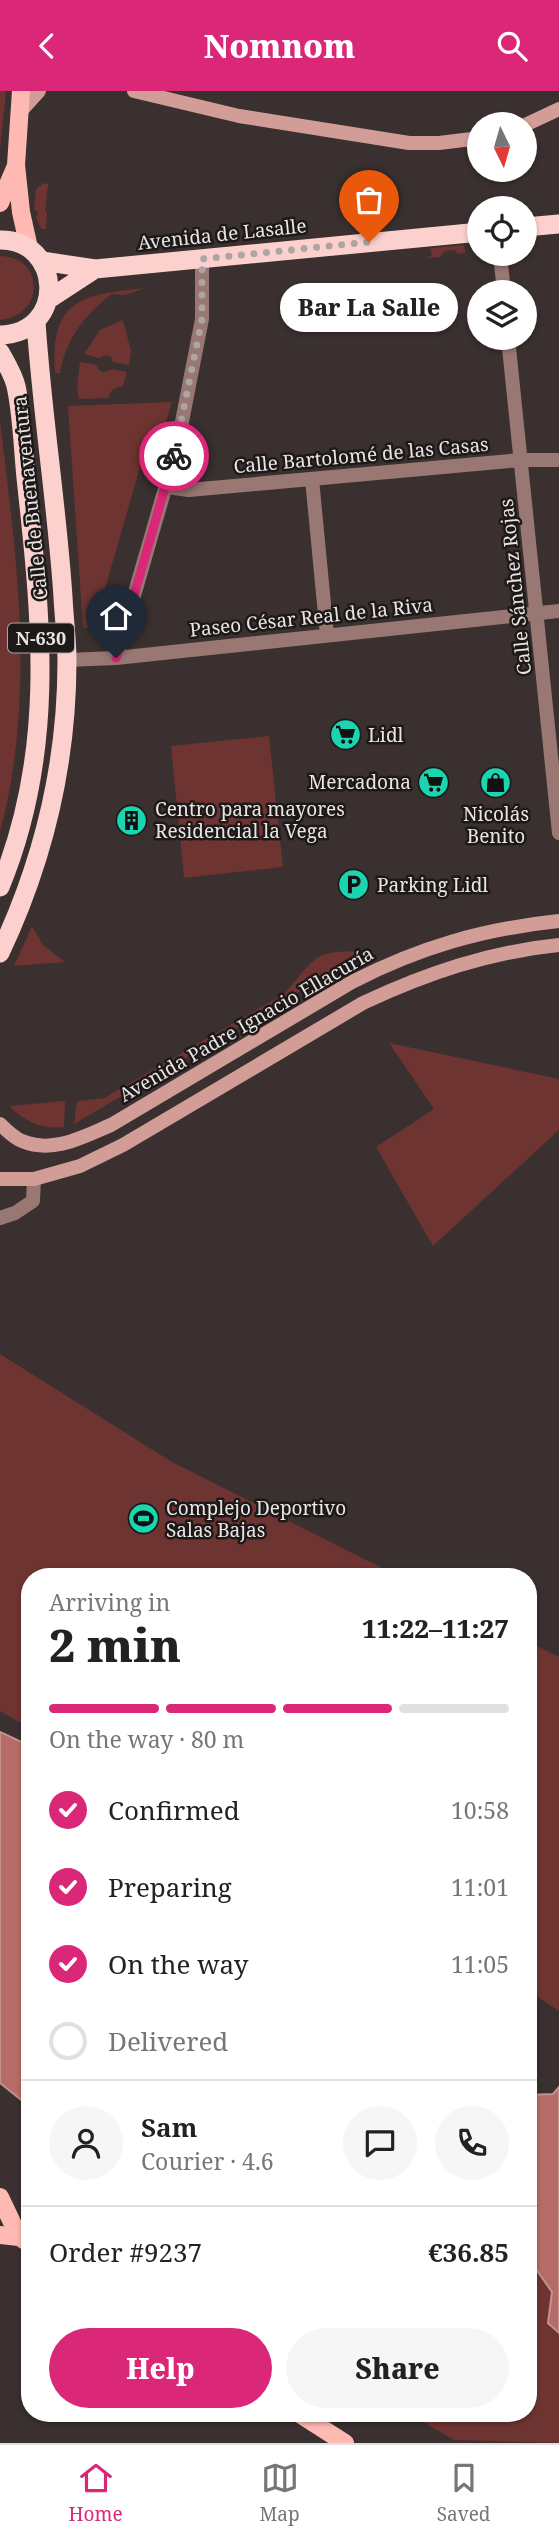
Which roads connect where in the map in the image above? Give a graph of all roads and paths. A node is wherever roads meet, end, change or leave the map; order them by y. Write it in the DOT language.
graph roads {
  1 [pos="26,91"];
  2 [pos="134,91"];
  3 [pos="559,109"];
  4 [pos="537,119"];
  5 [pos="467,140"];
  6 [pos="16,165"];
  7 [pos="0,203"];
  8 [pos="559,224"];
  9 [pos="537,226"];
  10 [pos="467,233"];
  11 [pos="0,240"];
  12 [pos="35,254"];
  13 [pos="202,259"];
  14 [pos="95,269"];
  15 [pos="49,299"];
  16 [pos="36,322"];
  17 [pos="0,335"];
  18 [pos="509,350"];
  19 [pos="0,352"];
  20 [pos="520,460"];
  21 [pos="559,460"];
  22 [pos="312,479"];
  23 [pos="166,487"];
  24 [pos="559,611"];
  25 [pos="537,613"];
  26 [pos="327,635"];
  27 [pos="116,658"];
  28 [pos="67,660"];
  29 [pos="559,833"];
  30 [pos="0,887"];
  31 [pos="559,921"];
  32 [pos="559,945"];
  33 [pos="0,953"];
  34 [pos="0,1124"];
  35 [pos="0,1179"];
  36 [pos="34,1179"];
  37 [pos="0,1218"];
  38 [pos="0,2197"];
  39 [pos="0,2235"];
  40 [pos="21,2235"];
  41 [pos="21,2239"];
  42 [pos="312,2422"];
  43 [pos="345,2443"];
  1 -- 6 [label="main road"];
  2 -- 5 [label="main road"];
  3 -- 4 [label="main road"];
  6 -- 7 [label="main road"];
  6 -- 12 [label="main road"];
  8 -- 9 [label="highway"];
  10 -- 13 [label="highway, Avenida de Lasalle"];
  11 -- 12 [label="highway, Avenida de Lasalle"];
  12 -- 14 [label="highway, Avenida de Lasalle"];
  12 -- 15 [label="highway"];
  13 -- 14 [label="highway, Avenida de Lasalle"];
  13 -- 23 [label="street"];
  14 -- 15 [label="highway, Avenida de Lasalle"];
  15 -- 16 [label="highway"];
  16 -- 17 [label="highway"];
  16 -- 28 [label="highway, Calle de Buenaventura / N-630"];
  18 -- 20 [label="street, Calle Sánchez Rojas"];
  19 -- 30 [label="highway, Calle de Buenaventura / N-630"];
  20 -- 21 [label="street, Calle Bartolomé de las Casas"];
  20 -- 22 [label="street, Calle Bartolomé de las Casas"];
  20 -- 25 [label="street, Calle Sánchez Rojas"];
  22 -- 23 [label="street, Calle Bartolomé de las Casas"];
  22 -- 26 [label="street"];
  23 -- 27 [label="street"];
  24 -- 25 [label="street, Paseo César Real de la Riva"];
  25 -- 26 [label="street, Paseo César Real de la Riva"];
  25 -- 29 [label="street, Calle Sánchez Rojas"];
  26 -- 27 [label="street, Paseo César Real de la Riva"];
  27 -- 28 [label="street, Paseo César Real de la Riva"];
  28 -- 33 [label="highway, Calle de Buenaventura / N-630"];
  31 -- 34 [label="main road, Avenida Padre Ignacio Ellacuría"];
  32 -- 36 [label="main road"];
  35 -- 36 [label="main road"];
  36 -- 37 [label="street"];
  38 -- 40 [label="main road"];
  39 -- 41 [label="main road"];
  42 -- 43 [label="main road"];
}
